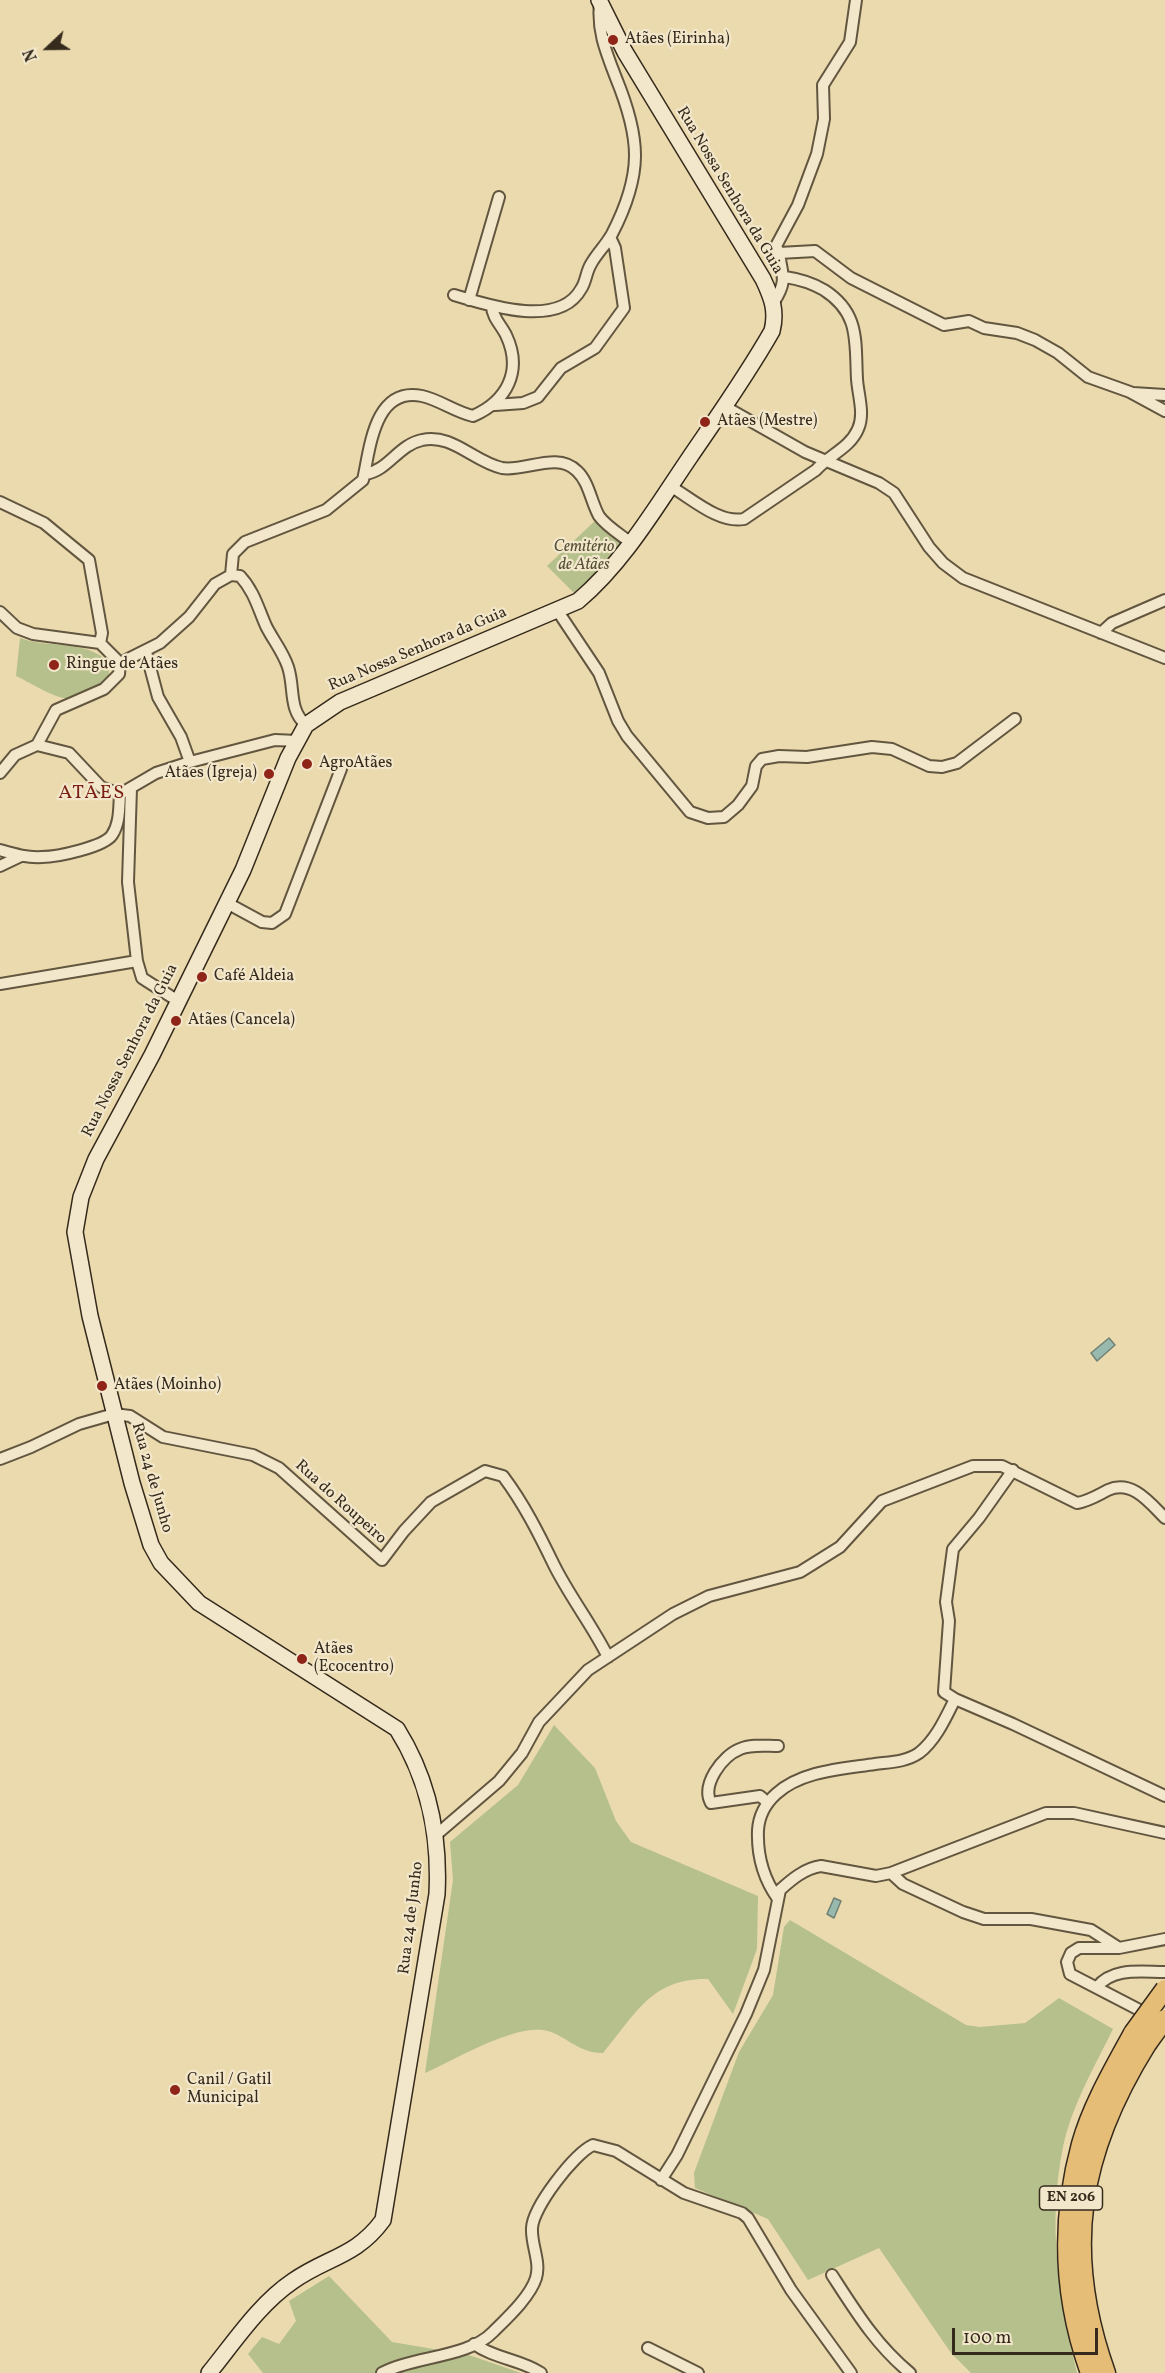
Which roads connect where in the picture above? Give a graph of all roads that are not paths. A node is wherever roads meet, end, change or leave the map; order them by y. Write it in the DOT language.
graph roads {
  1 [pos="855,0"];
  2 [pos="599,2"];
  3 [pos="499,197"];
  4 [pos="610,237"];
  5 [pos="779,253"];
  6 [pos="785,277"];
  7 [pos="454,295"];
  8 [pos="469,300"];
  9 [pos="774,302"];
  10 [pos="492,306"];
  11 [pos="1130,393"];
  12 [pos="1165,395"];
  13 [pos="495,405"];
  14 [pos="724,406"];
  15 [pos="1165,411"];
  16 [pos="825,459"];
  17 [pos="365,474"];
  18 [pos="670,486"];
  19 [pos="0,502"];
  20 [pos="631,543"];
  21 [pos="231,575"];
  22 [pos="1165,600"];
  23 [pos="557,610"];
  24 [pos="0,612"];
  25 [pos="1101,633"];
  26 [pos="100,643"];
  27 [pos="146,652"];
  28 [pos="1165,658"];
  29 [pos="120,663"];
  30 [pos="1015,719"];
  31 [pos="306,724"];
  32 [pos="297,741"];
  33 [pos="37,745"];
  34 [pos="4,762"];
  35 [pos="190,762"];
  36 [pos="341,769"];
  37 [pos="0,773"];
  38 [pos="131,788"];
  39 [pos="120,794"];
  40 [pos="0,850"];
  41 [pos="21,856"];
  42 [pos="0,866"];
  43 [pos="227,903"];
  44 [pos="137,961"];
  45 [pos="0,984"];
  46 [pos="178,1001"];
  47 [pos="114,1414"];
  48 [pos="0,1459"];
  49 [pos="1013,1470"];
  50 [pos="1164,1513"];
  51 [pos="608,1657"];
  52 [pos="955,1699"];
  53 [pos="778,1746"];
  54 [pos="1165,1796"];
  55 [pos="767,1802"];
  56 [pos="1165,1833"];
  57 [pos="436,1835"];
  58 [pos="891,1873"];
  59 [pos="778,1899"];
  60 [pos="1165,1940"];
  61 [pos="1119,1948"];
  62 [pos="1165,1972"];
  63 [pos="1096,1988"];
  64 [pos="1165,1989"];
  65 [pos="1165,2021"];
  66 [pos="1140,2038"];
  67 [pos="661,2180"];
  68 [pos="832,2275"];
  69 [pos="474,2344"];
  70 [pos="648,2348"];
  71 [pos="209,2373"];
  72 [pos="382,2373"];
  73 [pos="541,2373"];
  74 [pos="698,2373"];
  75 [pos="851,2373"];
  76 [pos="909,2373"];
  77 [pos="1090,2373"];
  78 [pos="1106,2373"];
  1 -- 5 [label="street"];
  2 -- 4 [label="street"];
  2 -- 9 [label="main road, Rua Nossa Senhora da Guia"];
  3 -- 8 [label="street"];
  4 -- 10 [label="street"];
  4 -- 13 [label="street"];
  5 -- 6 [label="street"];
  5 -- 11 [label="street"];
  6 -- 9 [label="street"];
  6 -- 16 [label="street"];
  7 -- 8 [label="street"];
  8 -- 10 [label="street"];
  9 -- 14 [label="main road, Rua Nossa Senhora da Guia"];
  10 -- 13 [label="street"];
  11 -- 12 [label="street"];
  11 -- 15 [label="street"];
  13 -- 17 [label="street"];
  14 -- 16 [label="street"];
  14 -- 18 [label="main road, Rua Nossa Senhora da Guia"];
  16 -- 18 [label="street"];
  16 -- 25 [label="street"];
  17 -- 20 [label="street"];
  17 -- 21 [label="street"];
  18 -- 20 [label="main road, Rua Nossa Senhora da Guia"];
  19 -- 26 [label="street"];
  20 -- 23 [label="main road, Rua Nossa Senhora da Guia"];
  21 -- 27 [label="street"];
  21 -- 31 [label="street"];
  22 -- 25 [label="street"];
  23 -- 30 [label="street"];
  23 -- 31 [label="main road, Rua Nossa Senhora da Guia"];
  24 -- 26 [label="street"];
  25 -- 28 [label="street"];
  26 -- 29 [label="street"];
  27 -- 29 [label="street"];
  27 -- 35 [label="street"];
  29 -- 33 [label="street"];
  31 -- 32 [label="main road, Rua Nossa Senhora da Guia"];
  32 -- 35 [label="street"];
  32 -- 43 [label="main road, Rua Nossa Senhora da Guia"];
  33 -- 34 [label="street"];
  33 -- 39 [label="street"];
  34 -- 37 [label="street"];
  35 -- 38 [label="street"];
  36 -- 43 [label="street"];
  38 -- 39 [label="street"];
  38 -- 44 [label="street"];
  39 -- 41 [label="street"];
  40 -- 41 [label="street"];
  41 -- 42 [label="street"];
  43 -- 46 [label="main road, Rua Nossa Senhora da Guia"];
  44 -- 45 [label="street"];
  44 -- 46 [label="street"];
  46 -- 47 [label="main road, Rua Nossa Senhora da Guia"];
  47 -- 48 [label="street"];
  47 -- 51 [label="street, Rua do Roupeiro"];
  47 -- 57 [label="main road, Rua 24 de Junho"];
  49 -- 50 [label="street"];
  49 -- 51 [label="street"];
  49 -- 52 [label="street"];
  51 -- 57 [label="street"];
  52 -- 54 [label="street"];
  52 -- 55 [label="street"];
  53 -- 55 [label="street"];
  55 -- 59 [label="street"];
  56 -- 58 [label="street"];
  57 -- 71 [label="main road, Rua 24 de Junho"];
  58 -- 59 [label="street"];
  58 -- 61 [label="street"];
  59 -- 67 [label="street"];
  60 -- 61 [label="street"];
  61 -- 63 [label="street"];
  62 -- 63 [label="street"];
  63 -- 65 [label="street"];
  64 -- 66 [label="highway, EN 206, bridge"];
  65 -- 66 [label="highway, EN 206, bridge"];
  66 -- 77 [label="highway, EN 206"];
  66 -- 78 [label="highway, EN 206"];
  67 -- 69 [label="street"];
  67 -- 75 [label="street"];
  68 -- 76 [label="street"];
  69 -- 72 [label="street"];
  69 -- 73 [label="street"];
  70 -- 74 [label="street"];
}
